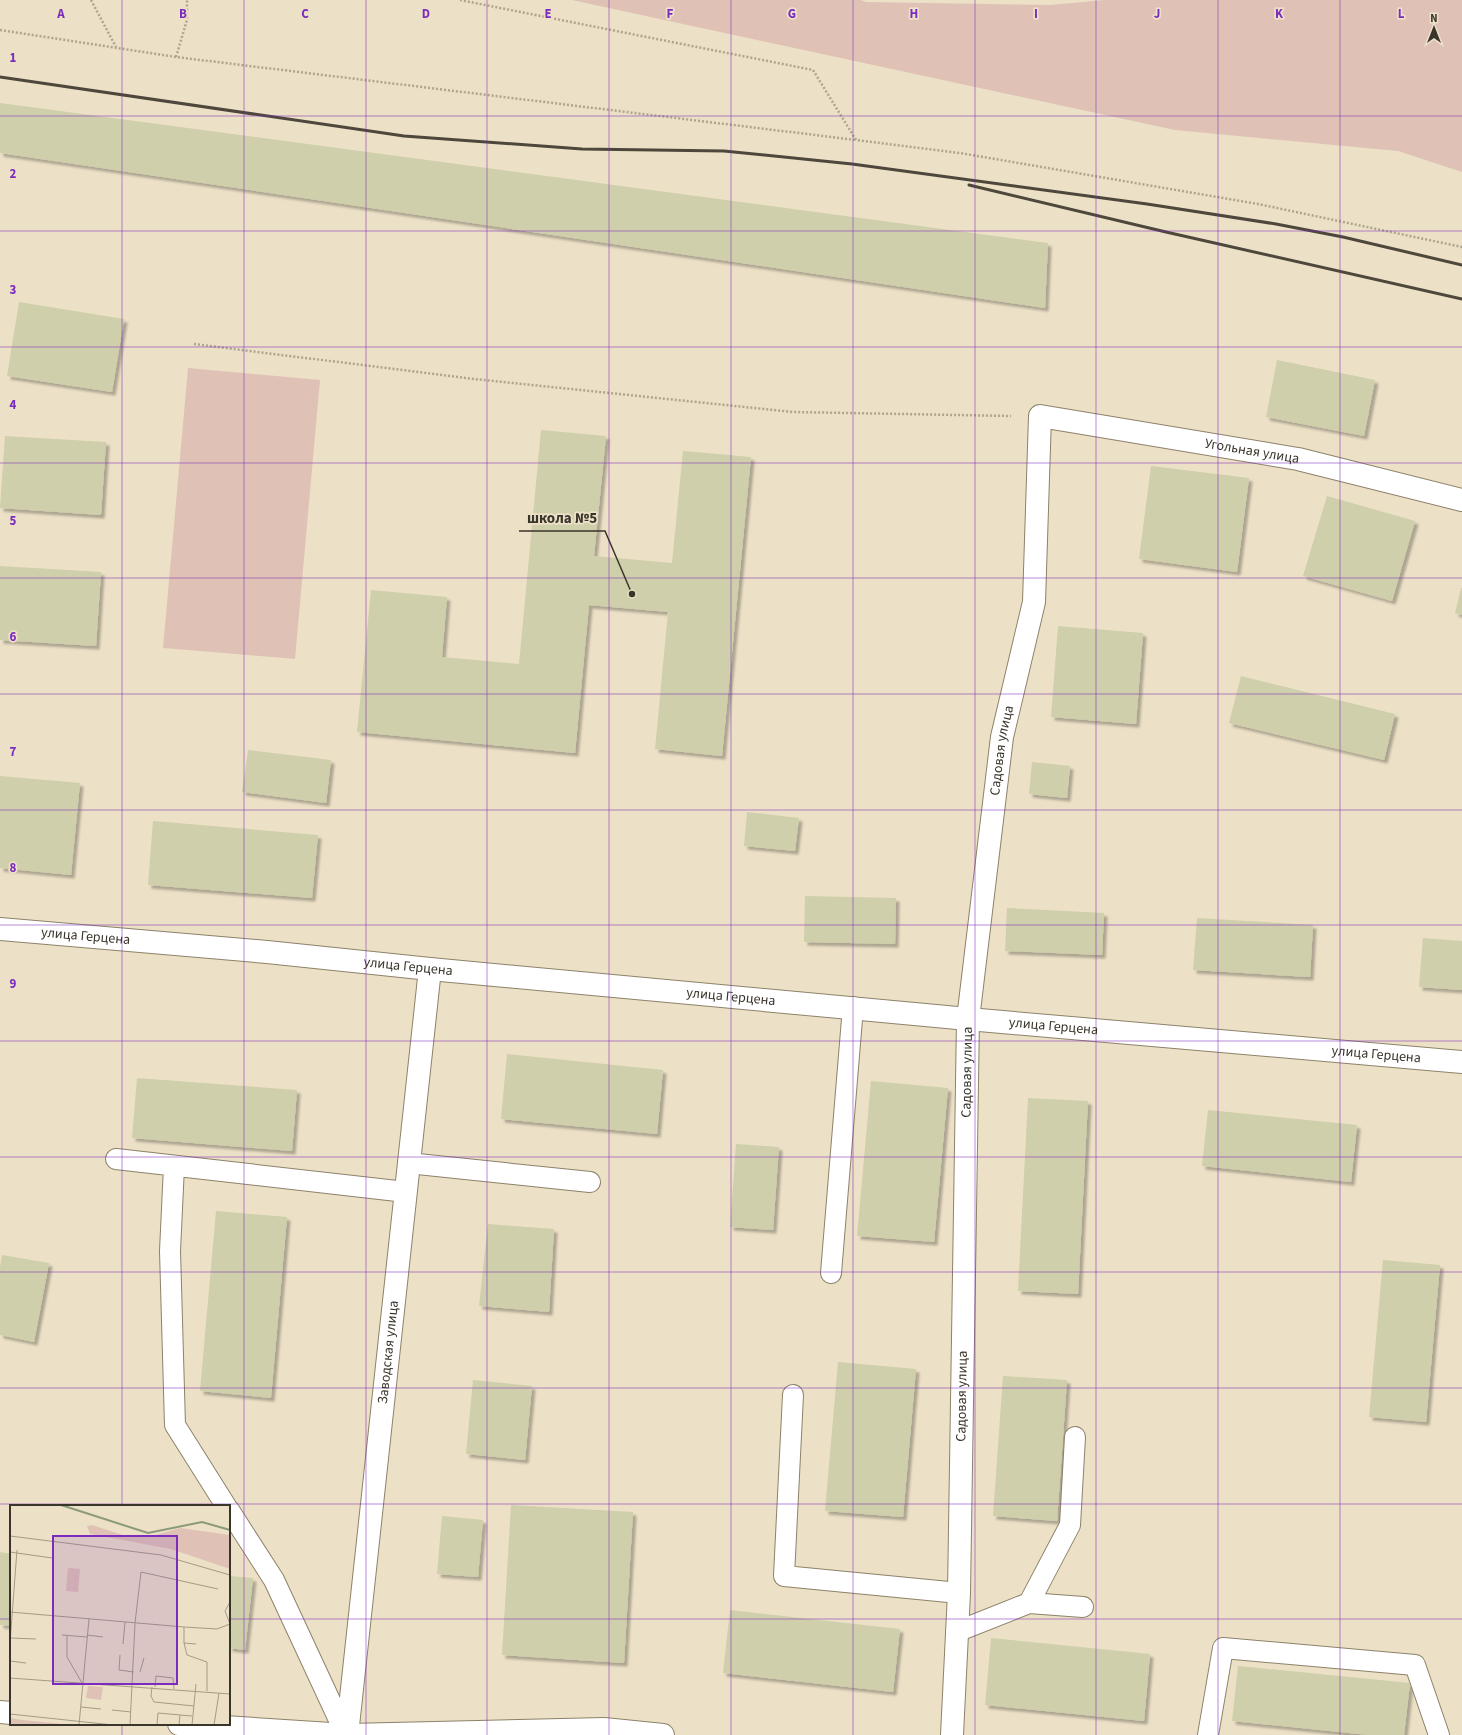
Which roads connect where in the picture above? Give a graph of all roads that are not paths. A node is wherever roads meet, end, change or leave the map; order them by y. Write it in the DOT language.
graph roads {
  1 [pos="1040,416"];
  2 [pos="1462,500"];
  3 [pos="0,928"];
  4 [pos="430,969"];
  5 [pos="853,1007"];
  6 [pos="968,1019"];
  7 [pos="1462,1062"];
  8 [pos="116,1159"];
  9 [pos="408,1163"];
  10 [pos="174,1166"];
  11 [pos="590,1182"];
  12 [pos="406,1192"];
  13 [pos="831,1273"];
  14 [pos="793,1395"];
  15 [pos="1075,1437"];
  16 [pos="225,1505"];
  17 [pos="230,1512"];
  18 [pos="959,1593"];
  19 [pos="1029,1603"];
  20 [pos="1084,1607"];
  21 [pos="956,1632"];
  22 [pos="0,1712"];
  23 [pos="10,1713"];
  24 [pos="193,1725"];
  25 [pos="347,1735"];
  26 [pos="663,1735"];
  27 [pos="952,1735"];
  28 [pos="1208,1735"];
  29 [pos="1439,1735"];
  1 -- 2 [label="street, Угольная улица"];
  1 -- 6 [label="street, Садовая улица"];
  3 -- 4 [label="street, улица Герцена"];
  4 -- 5 [label="street, улица Герцена"];
  4 -- 9 [label="street, Заводская улица"];
  5 -- 6 [label="street, улица Герцена"];
  5 -- 13 [label="lane"];
  6 -- 7 [label="street, улица Герцена"];
  6 -- 18 [label="street, Садовая улица"];
  8 -- 10 [label="lane"];
  9 -- 11 [label="lane"];
  9 -- 12 [label="street, Заводская улица"];
  10 -- 12 [label="lane"];
  10 -- 16 [label="lane"];
  12 -- 25 [label="street, Заводская улица"];
  14 -- 18 [label="lane"];
  15 -- 19 [label="lane"];
  17 -- 25 [label="lane"];
  18 -- 21 [label="street, Садовая улица"];
  19 -- 20 [label="lane"];
  19 -- 21 [label="lane"];
  21 -- 27 [label="street, Садовая улица"];
  22 -- 23 [label="street"];
  24 -- 25 [label="street"];
  25 -- 26 [label="street"];
  28 -- 29 [label="lane"];
}
